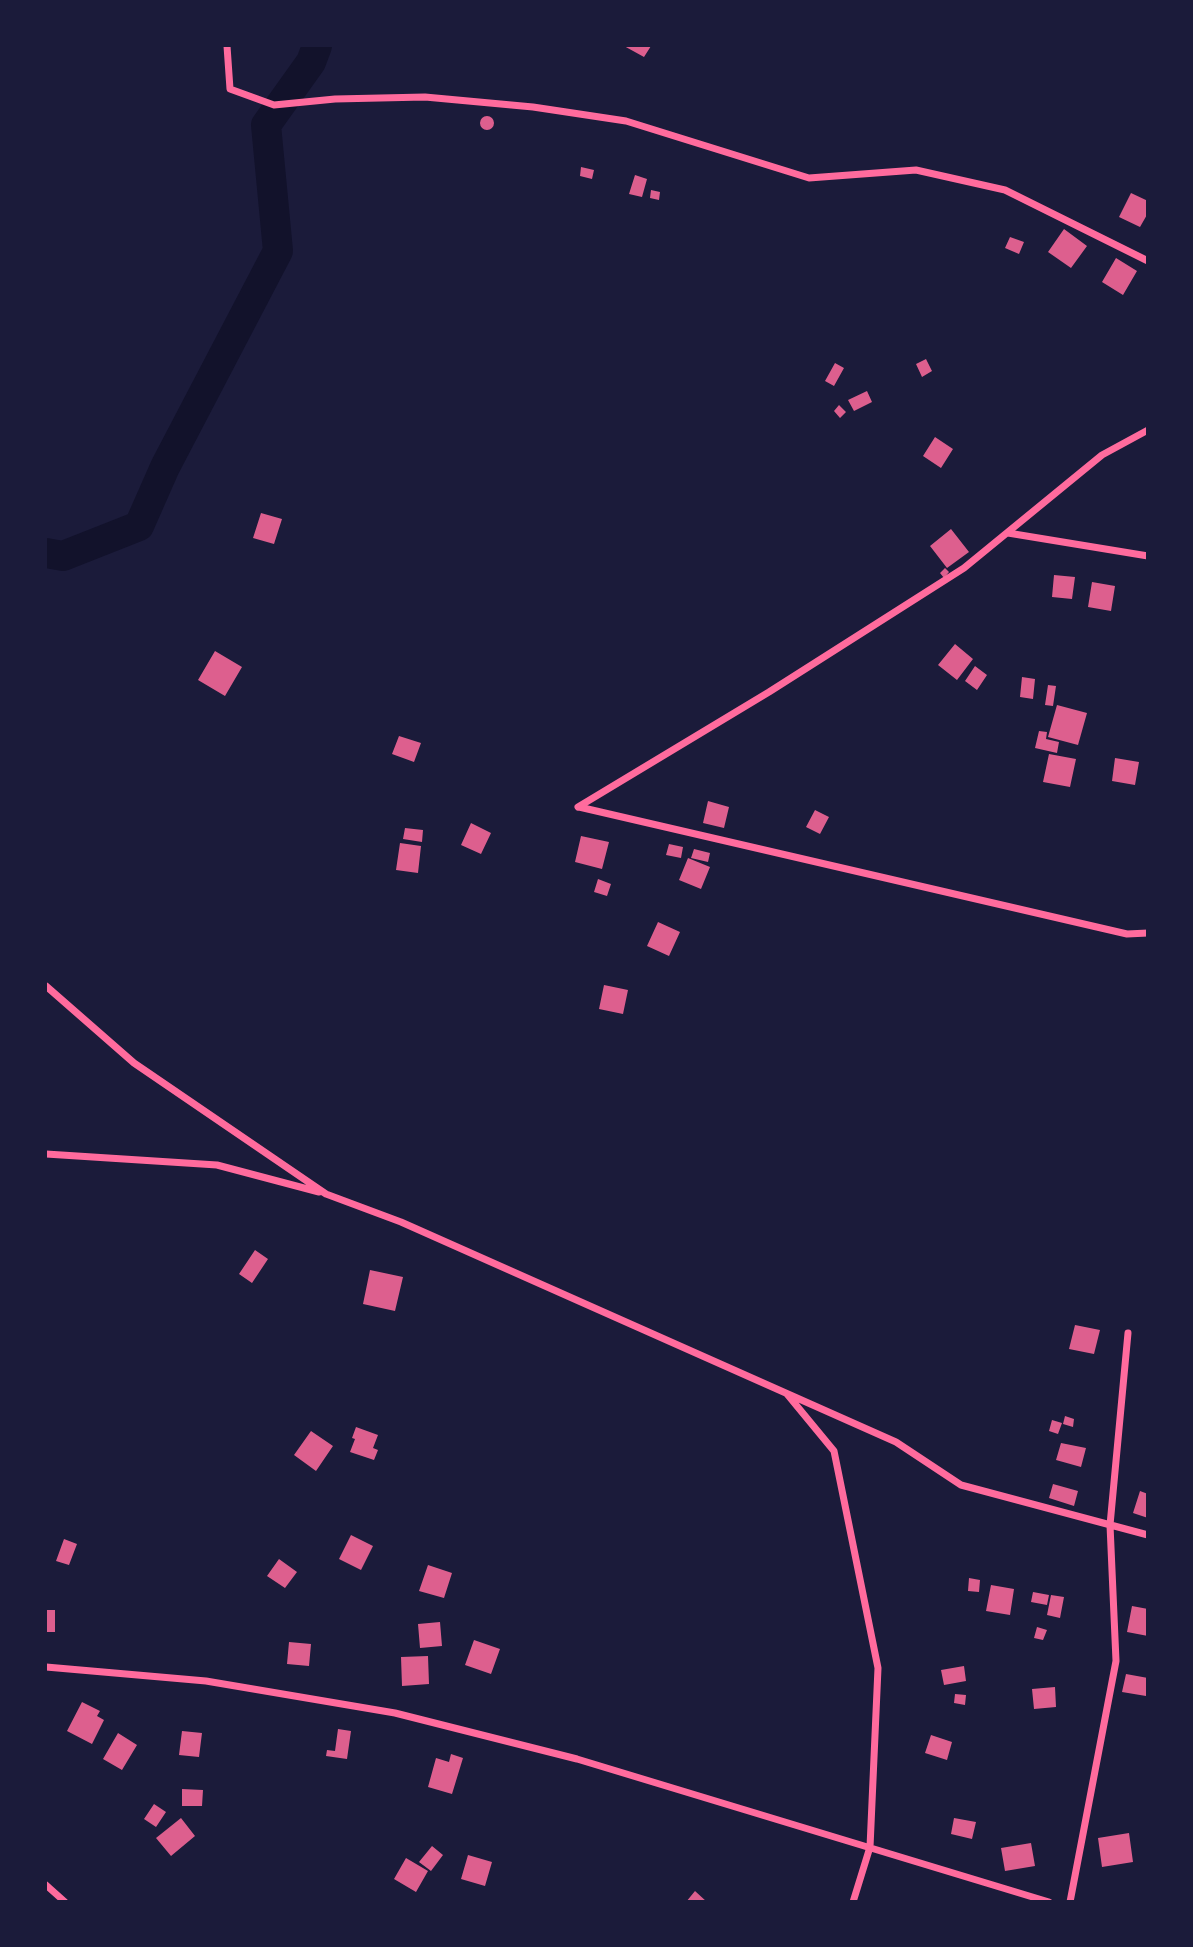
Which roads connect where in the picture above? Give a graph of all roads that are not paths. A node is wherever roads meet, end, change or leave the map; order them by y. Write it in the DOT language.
graph roads {
  1 [pos="227,46"];
  2 [pos="1147,261"];
  3 [pos="1147,430"];
  4 [pos="1008,533"];
  5 [pos="1147,556"];
  6 [pos="1147,933"];
  7 [pos="46,986"];
  8 [pos="46,1154"];
  9 [pos="326,1194"];
  10 [pos="1128,1333"];
  11 [pos="786,1393"];
  12 [pos="1110,1525"];
  13 [pos="1147,1535"];
  14 [pos="46,1667"];
  15 [pos="870,1847"];
  16 [pos="46,1885"];
  17 [pos="65,1902"];
  18 [pos="853,1902"];
  19 [pos="1049,1902"];
  20 [pos="1070,1902"];
  1 -- 2 [label="street"];
  3 -- 4 [label="street"];
  4 -- 5 [label="street"];
  4 -- 6 [label="street"];
  7 -- 9 [label="street"];
  8 -- 9 [label="street"];
  9 -- 11 [label="street"];
  10 -- 12 [label="street"];
  11 -- 12 [label="street"];
  11 -- 15 [label="street"];
  12 -- 13 [label="street"];
  12 -- 20 [label="street"];
  14 -- 15 [label="street"];
  15 -- 18 [label="street"];
  15 -- 19 [label="street"];
  16 -- 17 [label="street"];
}
